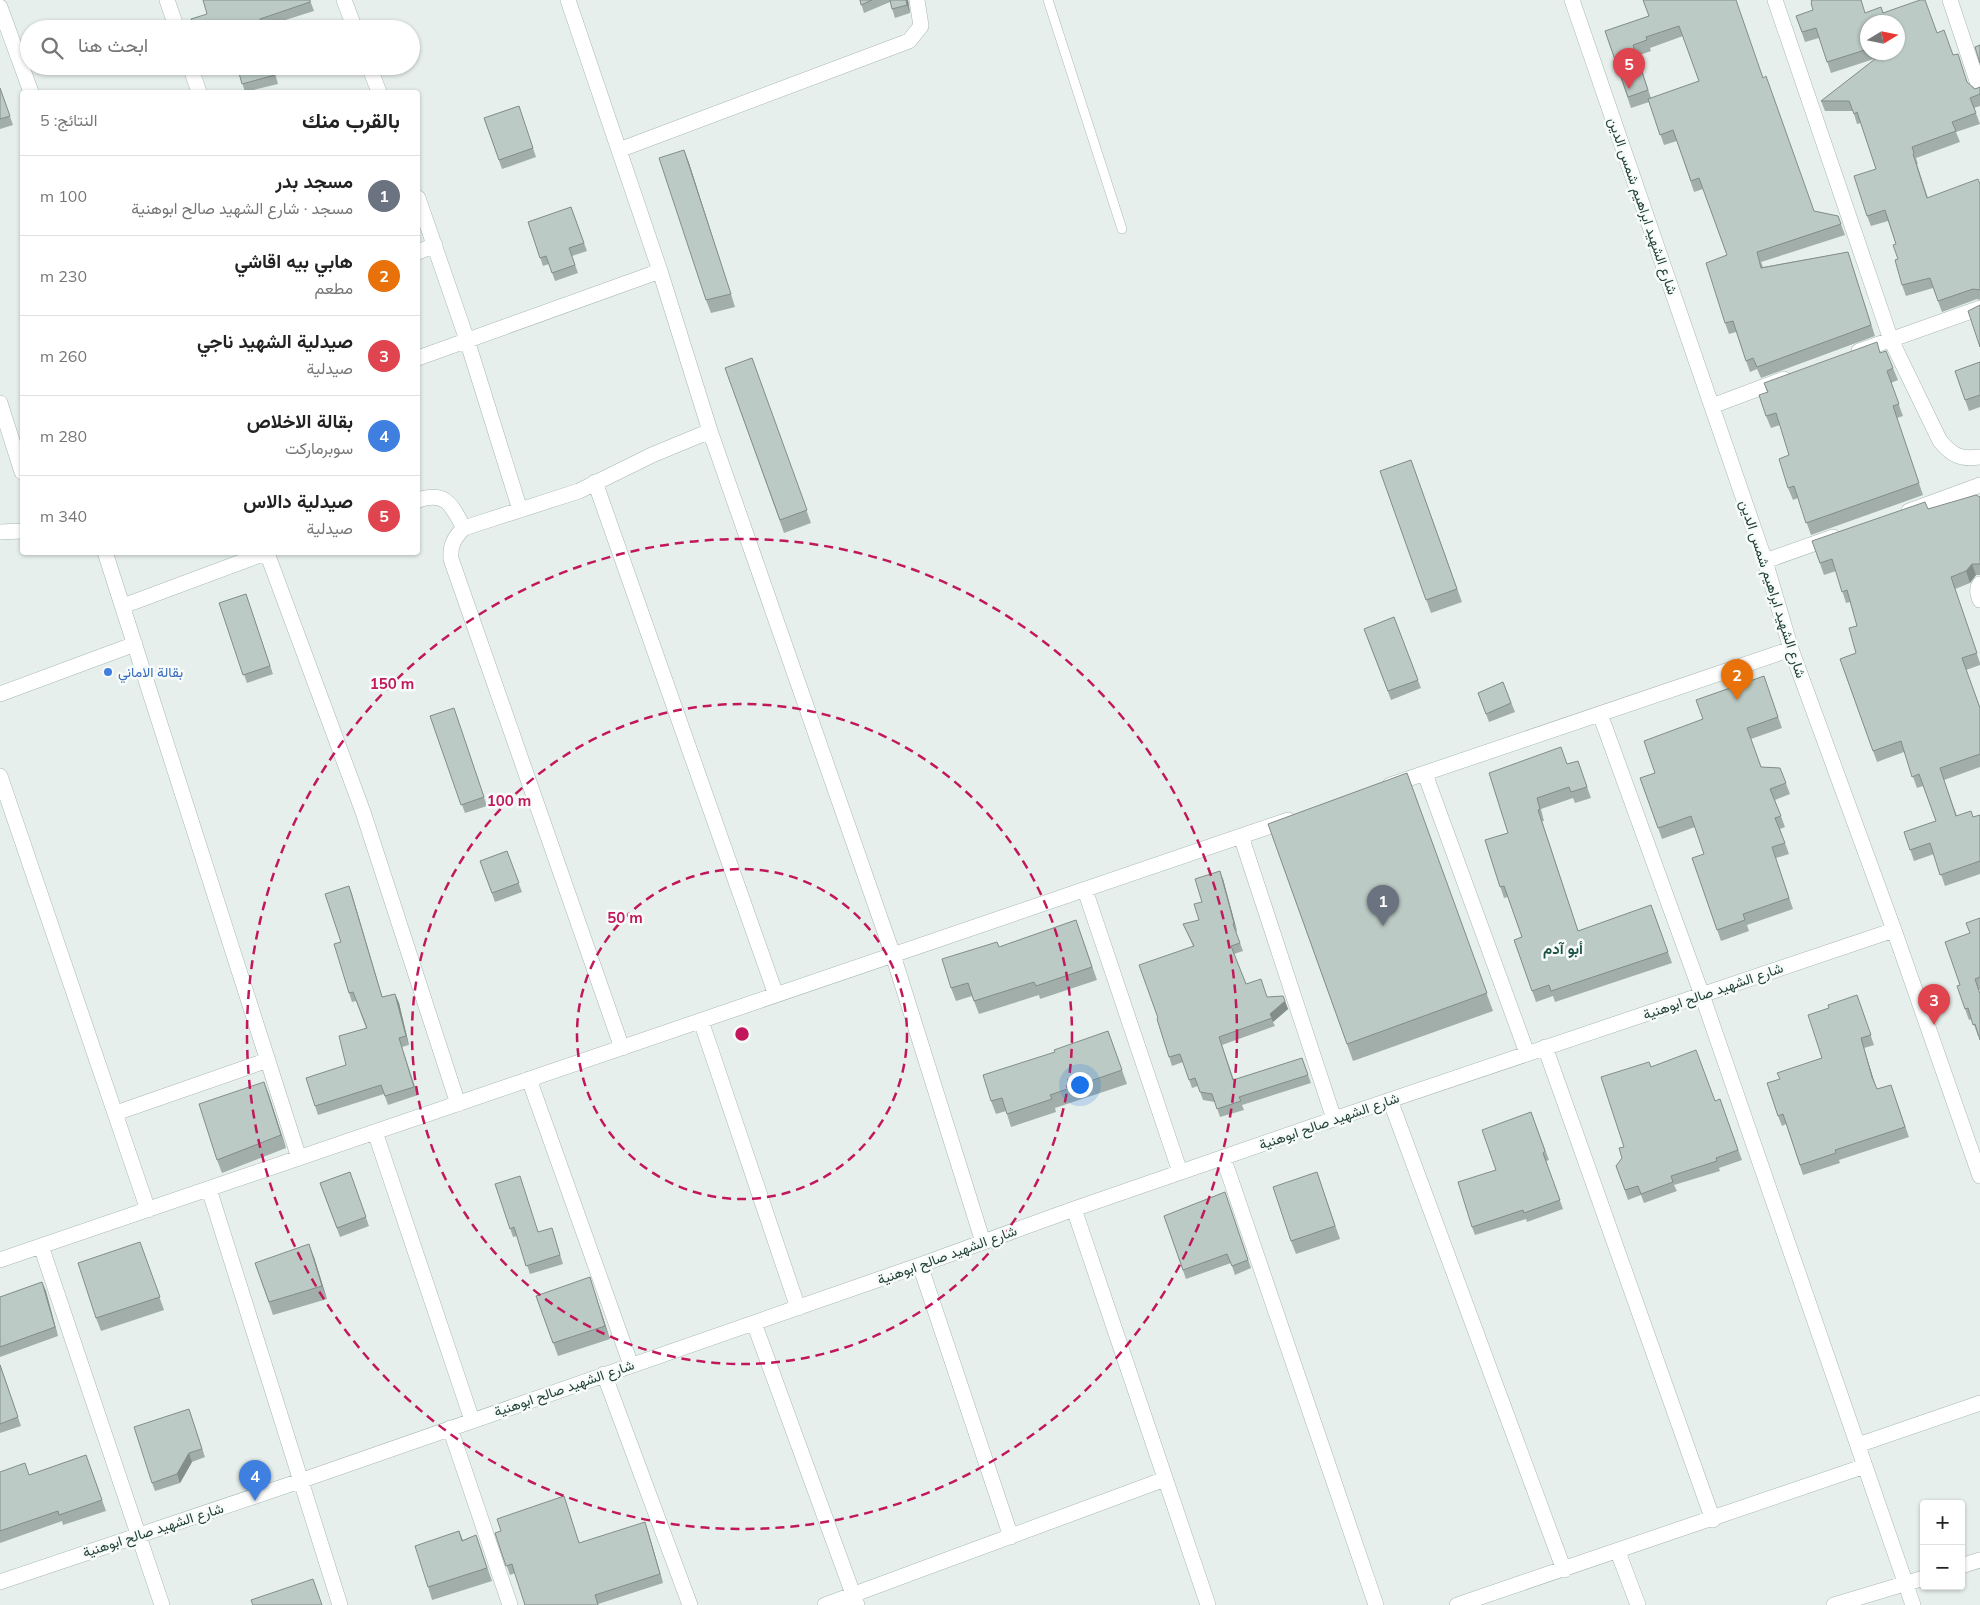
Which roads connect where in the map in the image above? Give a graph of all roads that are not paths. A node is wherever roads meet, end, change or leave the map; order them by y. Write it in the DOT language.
graph roads {
  1 [pos="167,0"];
  2 [pos="344,0"];
  3 [pos="568,0"];
  4 [pos="917,0"];
  5 [pos="1048,0"];
  6 [pos="1572,0"];
  7 [pos="1775,0"];
  8 [pos="1950,0"];
  9 [pos="0,7"];
  10 [pos="174,20"];
  11 [pos="352,20"];
  12 [pos="20,64"];
  13 [pos="24,75"];
  14 [pos="193,75"];
  15 [pos="372,75"];
  16 [pos="29,90"];
  17 [pos="197,90"];
  18 [pos="378,90"];
  19 [pos="1980,90"];
  20 [pos="619,150"];
  21 [pos="420,204"];
  22 [pos="1122,229"];
  23 [pos="435,245"];
  24 [pos="420,251"];
  25 [pos="660,271"];
  26 [pos="1980,308"];
  27 [pos="467,340"];
  28 [pos="1890,340"];
  29 [pos="1846,356"];
  30 [pos="420,357"];
  31 [pos="1801,372"];
  32 [pos="0,403"];
  33 [pos="1712,406"];
  34 [pos="710,431"];
  35 [pos="1980,457"];
  36 [pos="20,466"];
  37 [pos="595,482"];
  38 [pos="1980,484"];
  39 [pos="420,500"];
  40 [pos="520,510"];
  41 [pos="1896,515"];
  42 [pos="464,528"];
  43 [pos="20,531"];
  44 [pos="1849,531"];
  45 [pos="0,532"];
  46 [pos="105,555"];
  47 [pos="263,555"];
  48 [pos="269,555"];
  49 [pos="1765,561"];
  50 [pos="1980,584"];
  51 [pos="1980,600"];
  52 [pos="123,606"];
  53 [pos="134,644"];
  54 [pos="1791,649"];
  55 [pos="0,694"];
  56 [pos="1600,714"];
  57 [pos="1425,774"];
  58 [pos="0,776"];
  59 [pos="1379,789"];
  60 [pos="1306,814"];
  61 [pos="1241,836"];
  62 [pos="1085,890"];
  63 [pos="1894,930"];
  64 [pos="894,955"];
  65 [pos="776,995"];
  66 [pos="1702,995"];
  67 [pos="701,1021"];
  68 [pos="1545,1047"];
  69 [pos="622,1048"];
  70 [pos="1527,1053"];
  71 [pos="268,1060"];
  72 [pos="529,1079"];
  73 [pos="1390,1100"];
  74 [pos="458,1104"];
  75 [pos="116,1113"];
  76 [pos="1334,1118"];
  77 [pos="375,1132"];
  78 [pos="1976,1155"];
  79 [pos="1223,1157"];
  80 [pos="299,1158"];
  81 [pos="1180,1172"];
  82 [pos="1980,1176"];
  83 [pos="209,1189"];
  84 [pos="1074,1209"];
  85 [pos="148,1210"];
  86 [pos="983,1242"];
  87 [pos="41,1246"];
  88 [pos="0,1260"];
  89 [pos="920,1265"];
  90 [pos="798,1308"];
  91 [pos="754,1323"];
  92 [pos="631,1365"];
  93 [pos="604,1374"];
  94 [pos="1980,1403"];
  95 [pos="472,1420"];
  96 [pos="450,1428"];
  97 [pos="1858,1445"];
  98 [pos="1865,1466"];
  99 [pos="1165,1479"];
  100 [pos="300,1481"];
  101 [pos="1713,1520"];
  102 [pos="138,1534"];
  103 [pos="1011,1537"];
  104 [pos="1618,1552"];
  105 [pos="1980,1560"];
  106 [pos="1965,1565"];
  107 [pos="1564,1570"];
  108 [pos="1920,1579"];
  109 [pos="0,1582"];
  110 [pos="1906,1584"];
  111 [pos="855,1600"];
  112 [pos="162,1605"];
  113 [pos="340,1605"];
  114 [pos="510,1605"];
  115 [pos="690,1605"];
  116 [pos="825,1605"];
  117 [pos="1208,1605"];
  118 [pos="1376,1605"];
  119 [pos="1457,1605"];
  120 [pos="1638,1605"];
  121 [pos="1834,1605"];
  122 [pos="1913,1605"];
  1 -- 10 [label="street"];
  2 -- 11 [label="street"];
  3 -- 20 [label="street"];
  4 -- 20 [label="street"];
  5 -- 22 [label="lane"];
  6 -- 33 [label="street, شارع الشهيد ابراهيم شمس الدين"];
  7 -- 28 [label="street"];
  8 -- 19 [label="street"];
  9 -- 12 [label="street"];
  13 -- 16 [label="street"];
  14 -- 17 [label="street"];
  15 -- 18 [label="street"];
  20 -- 25 [label="street"];
  21 -- 23 [label="street"];
  23 -- 24 [label="street"];
  23 -- 27 [label="street"];
  25 -- 27 [label="street"];
  25 -- 34 [label="street"];
  26 -- 28 [label="street"];
  27 -- 30 [label="street"];
  27 -- 40 [label="street"];
  28 -- 29 [label="street"];
  28 -- 35 [label="street"];
  31 -- 33 [label="street"];
  32 -- 36 [label="street"];
  33 -- 49 [label="street, شارع الشهيد ابراهيم شمس الدين"];
  34 -- 37 [label="street"];
  34 -- 64 [label="street"];
  37 -- 40 [label="street"];
  37 -- 65 [label="street"];
  38 -- 41 [label="street"];
  39 -- 42 [label="street"];
  40 -- 42 [label="street"];
  42 -- 69 [label="street"];
  43 -- 45 [label="street"];
  44 -- 49 [label="street"];
  46 -- 52 [label="street"];
  47 -- 52 [label="street"];
  48 -- 74 [label="street"];
  49 -- 54 [label="street, شارع الشهيد ابراهيم شمس الدين"];
  50 -- 51 [label="street"];
  52 -- 53 [label="street"];
  53 -- 55 [label="street"];
  53 -- 71 [label="street"];
  54 -- 56 [label="street"];
  54 -- 63 [label="street, شارع الشهيد ابراهيم شمس الدين"];
  56 -- 57 [label="street"];
  56 -- 66 [label="street"];
  57 -- 59 [label="street"];
  57 -- 70 [label="street"];
  58 -- 75 [label="street"];
  60 -- 61 [label="street"];
  61 -- 62 [label="street"];
  61 -- 76 [label="street"];
  62 -- 64 [label="street"];
  62 -- 81 [label="street"];
  63 -- 66 [label="street, شارع الشهيد صالح ابوهنية"];
  63 -- 78 [label="street, شارع الشهيد ابراهيم شمس الدين"];
  64 -- 65 [label="street"];
  64 -- 86 [label="street"];
  65 -- 67 [label="street"];
  66 -- 68 [label="street, شارع الشهيد صالح ابوهنية"];
  66 -- 97 [label="street"];
  67 -- 69 [label="street"];
  67 -- 90 [label="street"];
  68 -- 70 [label="street, شارع الشهيد صالح ابوهنية"];
  68 -- 101 [label="street"];
  69 -- 72 [label="street"];
  70 -- 73 [label="street, شارع الشهيد صالح ابوهنية"];
  71 -- 75 [label="street"];
  71 -- 80 [label="street"];
  72 -- 74 [label="street"];
  72 -- 92 [label="street"];
  73 -- 76 [label="street, شارع الشهيد صالح ابوهنية"];
  73 -- 107 [label="street"];
  74 -- 77 [label="street"];
  75 -- 85 [label="street"];
  76 -- 79 [label="street, شارع الشهيد صالح ابوهنية"];
  77 -- 80 [label="street"];
  77 -- 95 [label="street"];
  78 -- 82 [label="street, شارع الشهيد ابراهيم شمس الدين"];
  79 -- 81 [label="street, شارع الشهيد صالح ابوهنية"];
  79 -- 118 [label="street"];
  80 -- 83 [label="street"];
  81 -- 84 [label="street, شارع الشهيد صالح ابوهنية"];
  83 -- 85 [label="street"];
  83 -- 100 [label="street"];
  84 -- 86 [label="street, شارع الشهيد صالح ابوهنية"];
  84 -- 99 [label="street"];
  85 -- 87 [label="street"];
  86 -- 89 [label="street, شارع الشهيد صالح ابوهنية"];
  87 -- 88 [label="street"];
  87 -- 102 [label="street"];
  89 -- 90 [label="street, شارع الشهيد صالح ابوهنية"];
  89 -- 103 [label="street"];
  90 -- 91 [label="street, شارع الشهيد صالح ابوهنية"];
  91 -- 92 [label="street, شارع الشهيد صالح ابوهنية"];
  91 -- 111 [label="street"];
  92 -- 93 [label="street, شارع الشهيد صالح ابوهنية"];
  93 -- 95 [label="street, شارع الشهيد صالح ابوهنية"];
  93 -- 115 [label="street"];
  94 -- 97 [label="street"];
  95 -- 96 [label="street, شارع الشهيد صالح ابوهنية"];
  96 -- 100 [label="street, شارع الشهيد صالح ابوهنية"];
  96 -- 114 [label="street"];
  97 -- 98 [label="street"];
  98 -- 101 [label="street"];
  98 -- 110 [label="street"];
  99 -- 103 [label="street"];
  99 -- 117 [label="street"];
  100 -- 102 [label="street, شارع الشهيد صالح ابوهنية"];
  100 -- 113 [label="street"];
  101 -- 104 [label="street"];
  102 -- 109 [label="street, شارع الشهيد صالح ابوهنية"];
  102 -- 112 [label="street"];
  103 -- 111 [label="street"];
  104 -- 107 [label="street"];
  104 -- 120 [label="street"];
  105 -- 106 [label="street"];
  107 -- 119 [label="street"];
  108 -- 110 [label="street"];
  110 -- 121 [label="street"];
  110 -- 122 [label="street"];
  111 -- 116 [label="street"];
}
